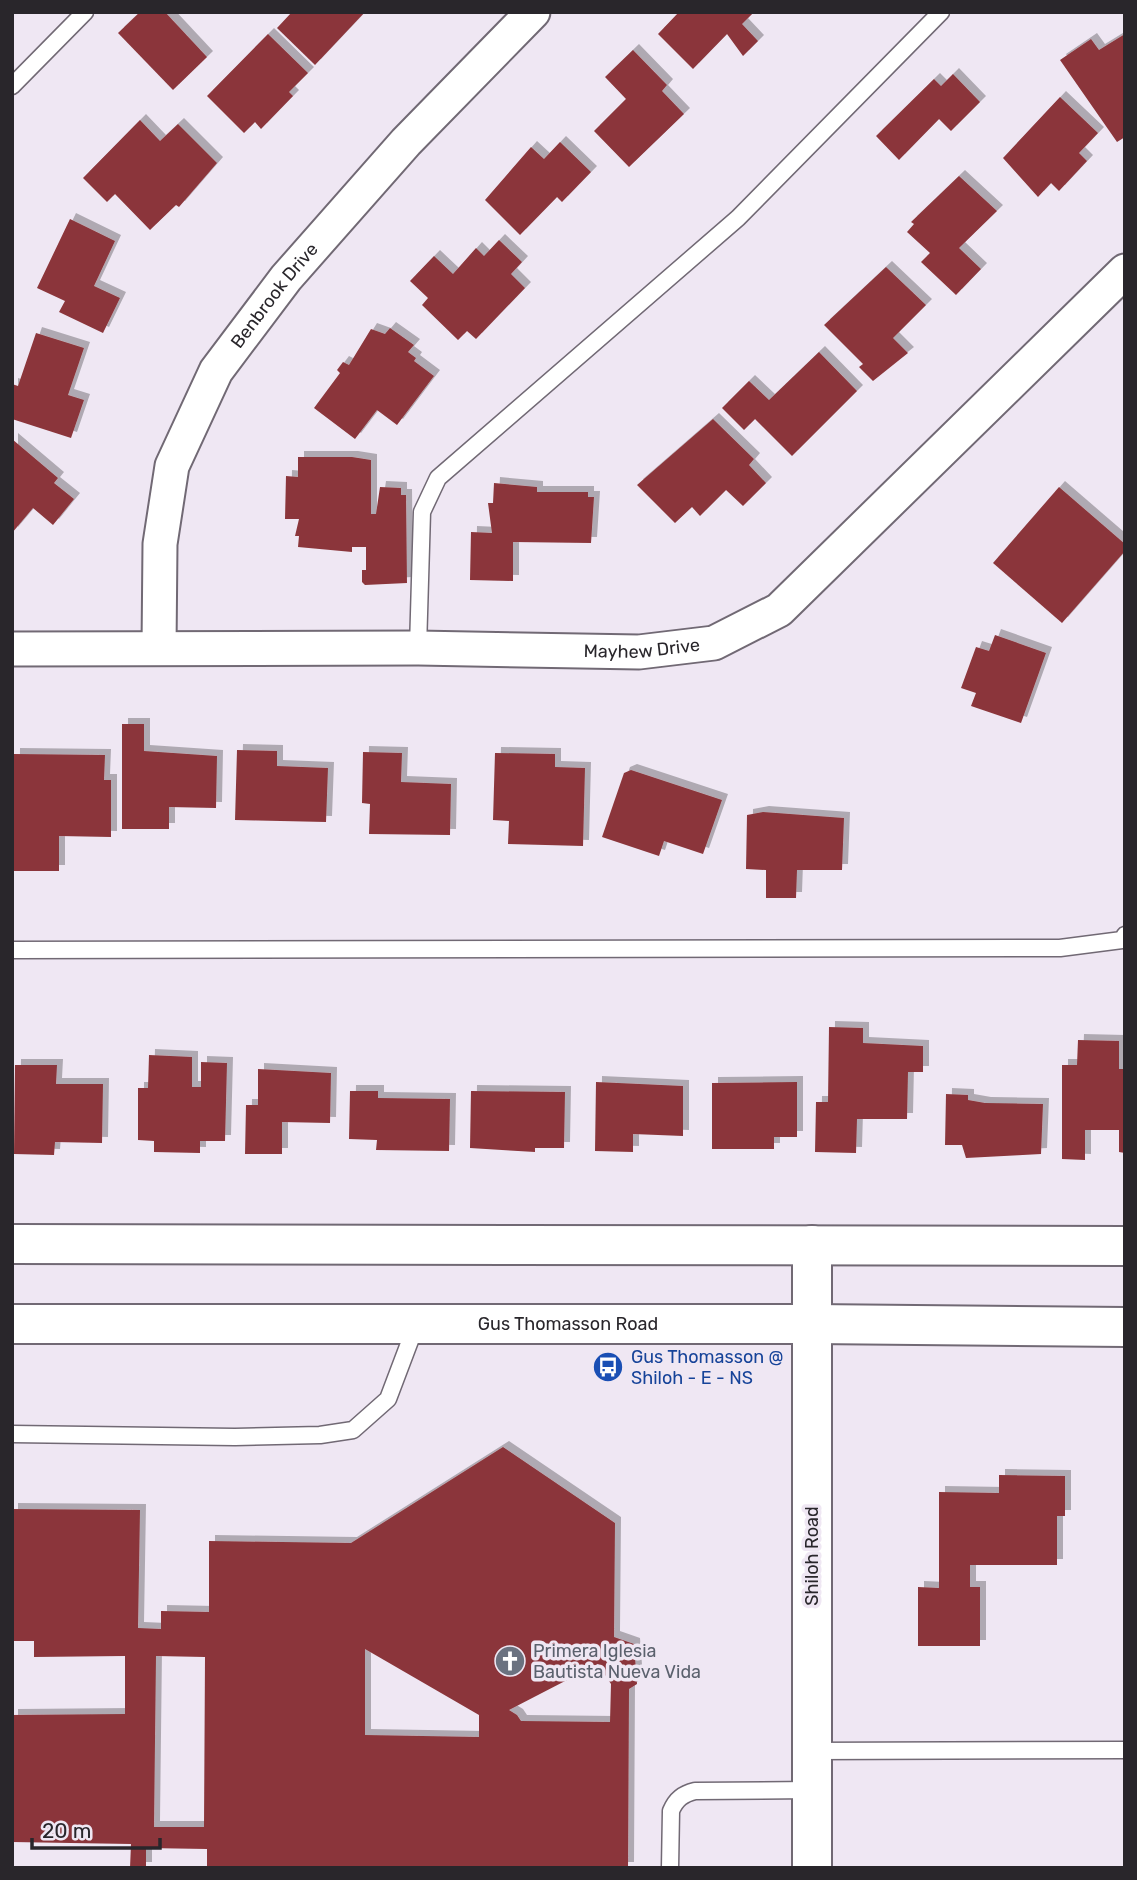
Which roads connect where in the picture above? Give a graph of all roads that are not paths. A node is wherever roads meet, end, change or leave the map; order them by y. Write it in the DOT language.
graph roads {
  1 [pos="85,12"];
  2 [pos="533,12"];
  3 [pos="941,12"];
  4 [pos="12,86"];
  5 [pos="1125,271"];
  6 [pos="159,648"];
  7 [pos="418,648"];
  8 [pos="12,649"];
  9 [pos="1125,935"];
  10 [pos="12,950"];
  11 [pos="12,1244"];
  12 [pos="812,1245"];
  13 [pos="1125,1246"];
  14 [pos="12,1324"];
  15 [pos="416,1324"];
  16 [pos="813,1324"];
  17 [pos="1125,1327"];
  18 [pos="12,1434"];
  19 [pos="1125,1750"];
  20 [pos="811,1751"];
  21 [pos="811,1790"];
  22 [pos="670,1868"];
  23 [pos="812,1868"];
  1 -- 4 [label="lane"];
  2 -- 6 [label="street, Benbrook Drive"];
  3 -- 7 [label="lane"];
  5 -- 7 [label="street, Mayhew Drive"];
  6 -- 7 [label="street, Mayhew Drive"];
  6 -- 8 [label="street, Mayhew Drive"];
  9 -- 10 [label="lane"];
  11 -- 12 [label="main road"];
  12 -- 13 [label="main road"];
  12 -- 16 [label="main road, Shiloh Road"];
  14 -- 15 [label="main road, Gus Thomasson Road"];
  15 -- 16 [label="main road, Gus Thomasson Road"];
  15 -- 18 [label="lane"];
  16 -- 17 [label="main road, Gus Thomasson Road"];
  16 -- 20 [label="main road, Shiloh Road"];
  19 -- 20 [label="lane"];
  20 -- 21 [label="main road, Shiloh Road"];
  21 -- 22 [label="lane"];
  21 -- 23 [label="main road, Shiloh Road"];
}
